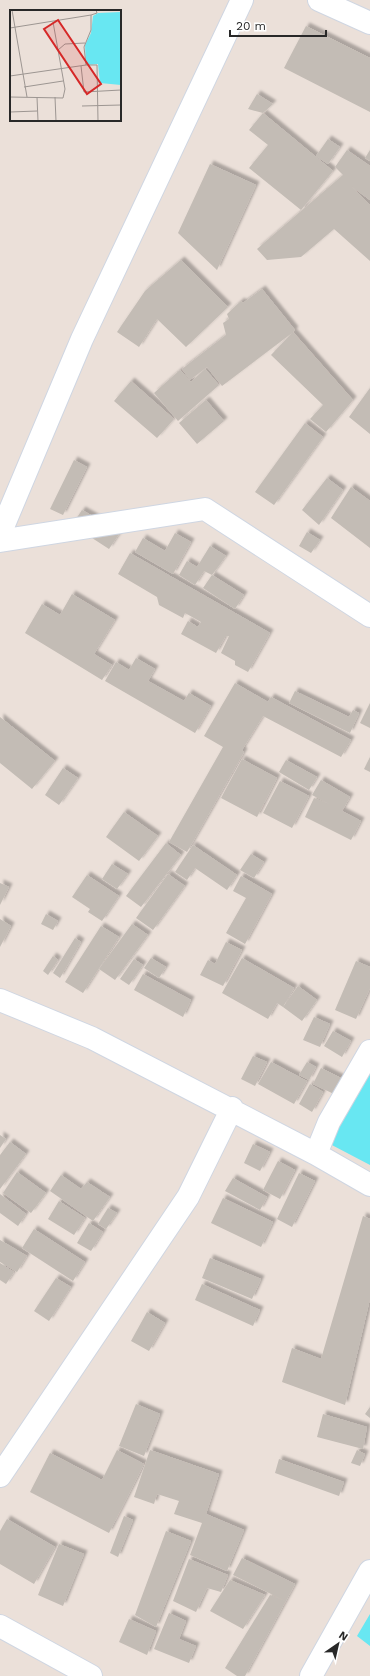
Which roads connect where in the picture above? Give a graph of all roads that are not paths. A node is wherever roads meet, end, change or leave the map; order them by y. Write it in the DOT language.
graph roads {
  1 [pos="242,0"];
  2 [pos="319,0"];
  3 [pos="370,23"];
  4 [pos="0,534"];
  5 [pos="0,541"];
  6 [pos="370,616"];
  7 [pos="0,1000"];
  8 [pos="370,1051"];
  9 [pos="232,1108"];
  10 [pos="316,1154"];
  11 [pos="370,1185"];
  12 [pos="0,1476"];
  13 [pos="370,1571"];
  14 [pos="0,1626"];
  15 [pos="91,1676"];
  16 [pos="311,1676"];
  1 -- 4 [label="street"];
  2 -- 3 [label="street"];
  5 -- 6 [label="street"];
  7 -- 9 [label="street"];
  8 -- 10 [label="street"];
  9 -- 10 [label="street"];
  9 -- 12 [label="street"];
  10 -- 11 [label="street"];
  13 -- 16 [label="street"];
  14 -- 15 [label="street"];
}
